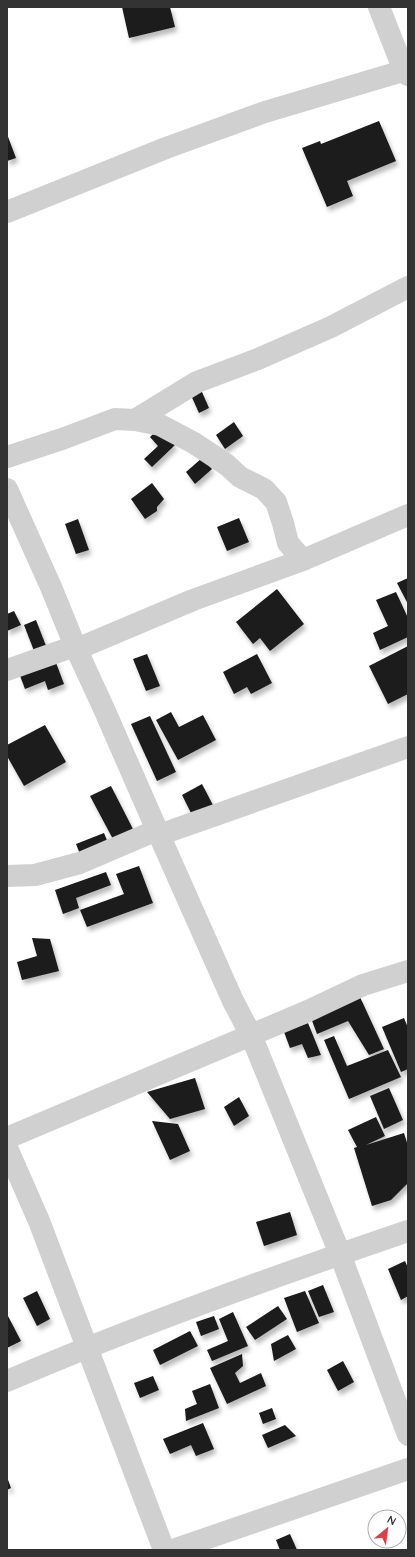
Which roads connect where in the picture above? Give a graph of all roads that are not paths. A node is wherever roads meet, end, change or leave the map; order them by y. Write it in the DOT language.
graph roads {
  1 [pos="379,7"];
  2 [pos="405,64"];
  3 [pos="7,212"];
  4 [pos="408,287"];
  5 [pos="135,420"];
  6 [pos="7,457"];
  7 [pos="7,489"];
  8 [pos="408,515"];
  9 [pos="303,560"];
  10 [pos="76,648"];
  11 [pos="7,670"];
  12 [pos="408,747"];
  13 [pos="158,832"];
  14 [pos="7,876"];
  15 [pos="408,971"];
  16 [pos="251,1035"];
  17 [pos="7,1138"];
  18 [pos="7,1148"];
  19 [pos="408,1231"];
  20 [pos="340,1254"];
  21 [pos="87,1347"];
  22 [pos="7,1381"];
  23 [pos="408,1435"];
  24 [pos="408,1469"];
  25 [pos="164,1550"];
  26 [pos="173,1550"];
  1 -- 2 [label="street"];
  2 -- 3 [label="street"];
  4 -- 5 [label="street"];
  5 -- 6 [label="street"];
  5 -- 9 [label="street"];
  7 -- 10 [label="street"];
  8 -- 9 [label="street"];
  9 -- 10 [label="street"];
  10 -- 11 [label="street"];
  10 -- 13 [label="street"];
  12 -- 13 [label="street"];
  13 -- 14 [label="street"];
  13 -- 16 [label="street"];
  15 -- 16 [label="street"];
  16 -- 17 [label="street"];
  16 -- 20 [label="street"];
  18 -- 21 [label="street"];
  19 -- 20 [label="street"];
  20 -- 21 [label="street"];
  20 -- 23 [label="street"];
  21 -- 22 [label="street"];
  21 -- 25 [label="street"];
  24 -- 26 [label="street"];
}
